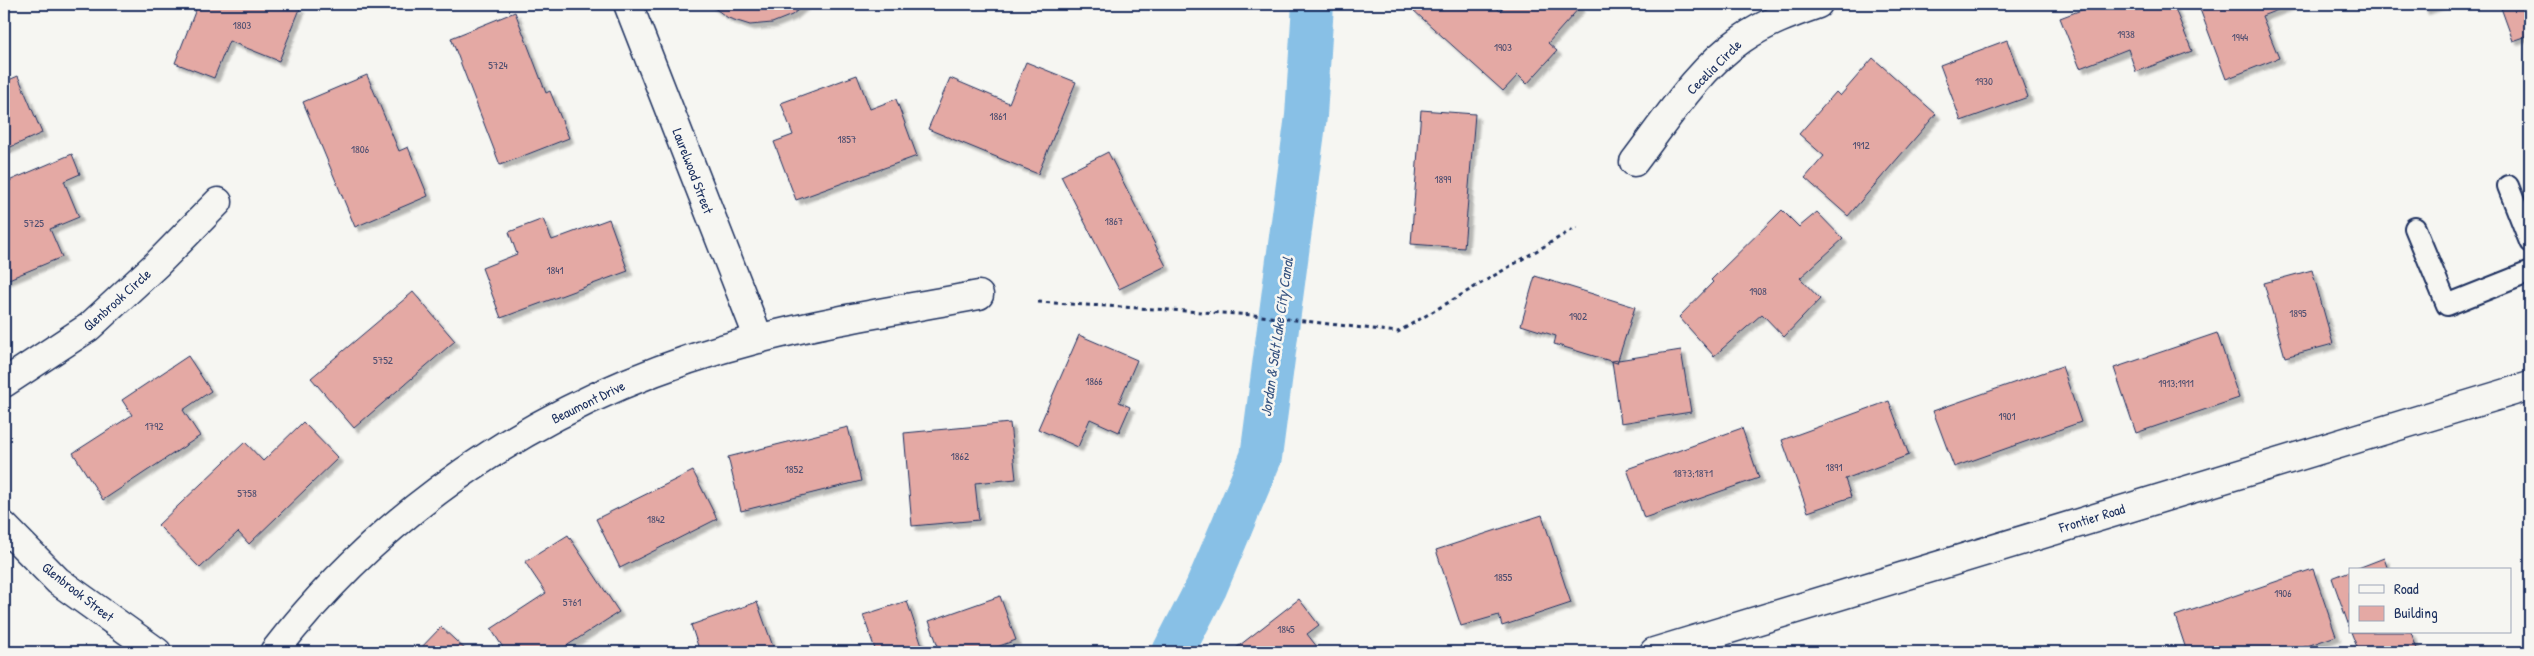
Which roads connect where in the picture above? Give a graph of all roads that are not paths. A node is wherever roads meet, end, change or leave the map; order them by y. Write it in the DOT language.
graph roads {
  1 [pos="628,4"];
  2 [pos="1818,4"];
  3 [pos="1634,162"];
  4 [pos="2508,186"];
  5 [pos="218,202"];
  6 [pos="2415,228"];
  7 [pos="2530,242"];
  8 [pos="2530,272"];
  9 [pos="978,295"];
  10 [pos="758,339"];
  11 [pos="4,383"];
  12 [pos="2530,386"];
  13 [pos="4,526"];
  14 [pos="157,652"];
  15 [pos="274,652"];
  16 [pos="1654,652"];
  1 -- 10 [label="street, Laurelwood Street"];
  2 -- 3 [label="street, Cecelia Circle"];
  4 -- 7 [label="lane"];
  5 -- 11 [label="street, Glenbrook Circle"];
  6 -- 8 [label="lane"];
  9 -- 10 [label="street, Beaumont Drive"];
  10 -- 15 [label="street, Beaumont Drive"];
  12 -- 16 [label="street, Frontier Road"];
  13 -- 14 [label="street, Glenbrook Street"];
}
